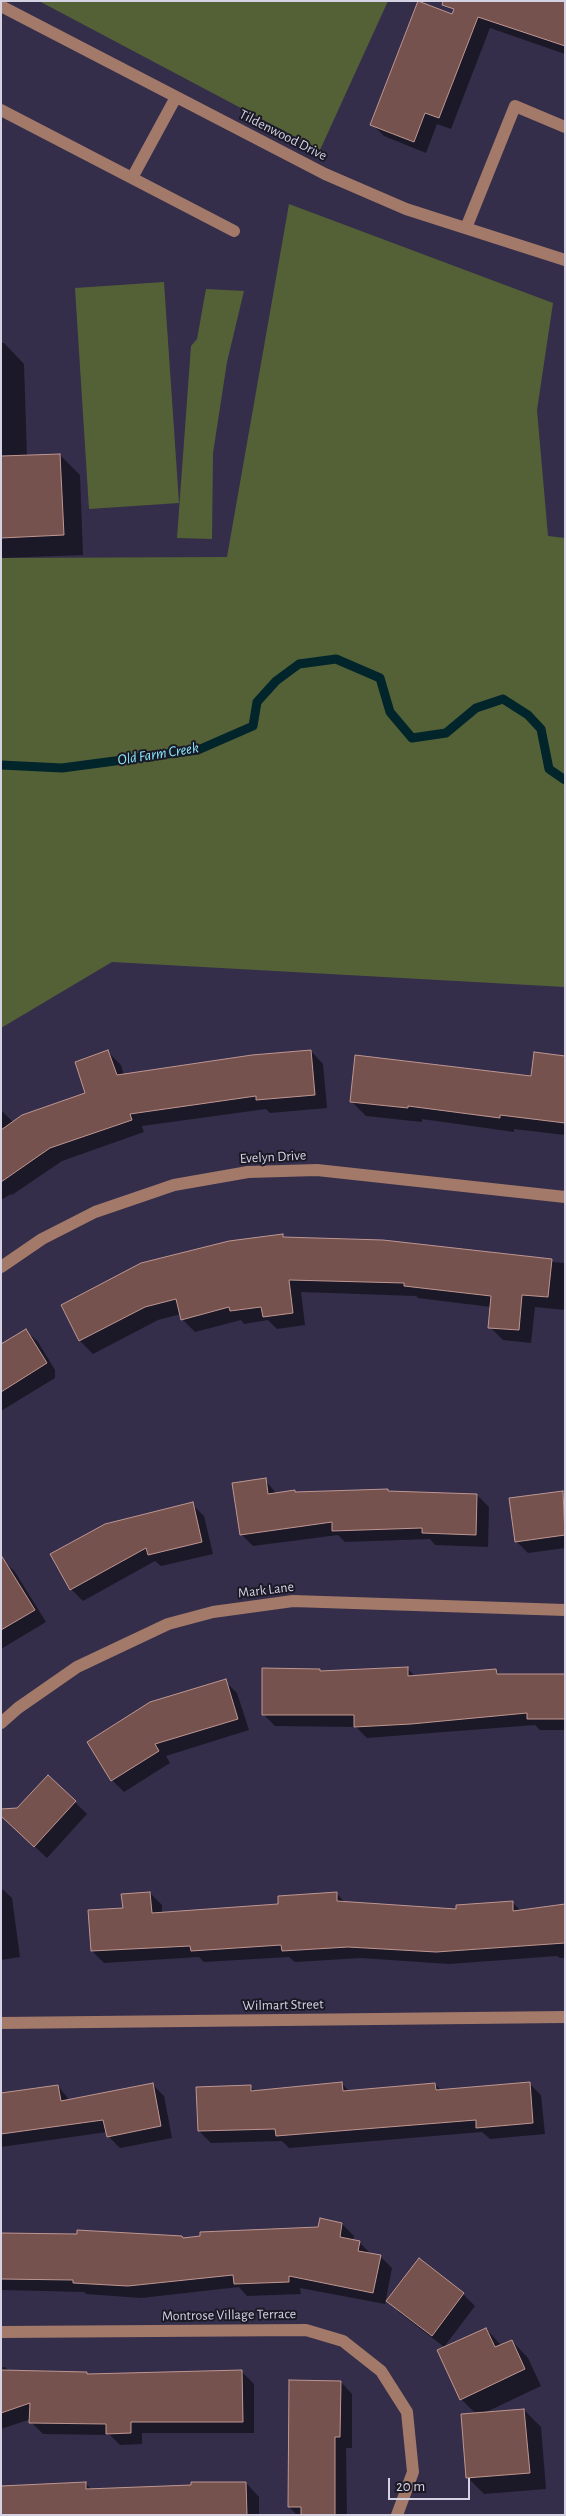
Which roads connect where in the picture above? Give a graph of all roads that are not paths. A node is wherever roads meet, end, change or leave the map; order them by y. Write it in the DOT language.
graph roads {
  1 [pos="1,6"];
  2 [pos="176,97"];
  3 [pos="1,110"];
  4 [pos="565,128"];
  5 [pos="132,178"];
  6 [pos="466,228"];
  7 [pos="234,231"];
  8 [pos="565,260"];
  9 [pos="565,1197"];
  10 [pos="1,1267"];
  11 [pos="565,1610"];
  12 [pos="1,1723"];
  13 [pos="565,2016"];
  14 [pos="1,2024"];
  15 [pos="1,2332"];
  16 [pos="397,2515"];
  1 -- 2 [label="street, Tildenwood Drive"];
  2 -- 5 [label="street"];
  2 -- 6 [label="street, Tildenwood Drive"];
  3 -- 5 [label="street"];
  4 -- 6 [label="street"];
  5 -- 7 [label="street"];
  6 -- 8 [label="street, Tildenwood Drive"];
  9 -- 10 [label="street, Evelyn Drive"];
  11 -- 12 [label="street, Mark Lane"];
  13 -- 14 [label="street, Wilmart Street"];
  15 -- 16 [label="street, Montrose Village Terrace"];
}
